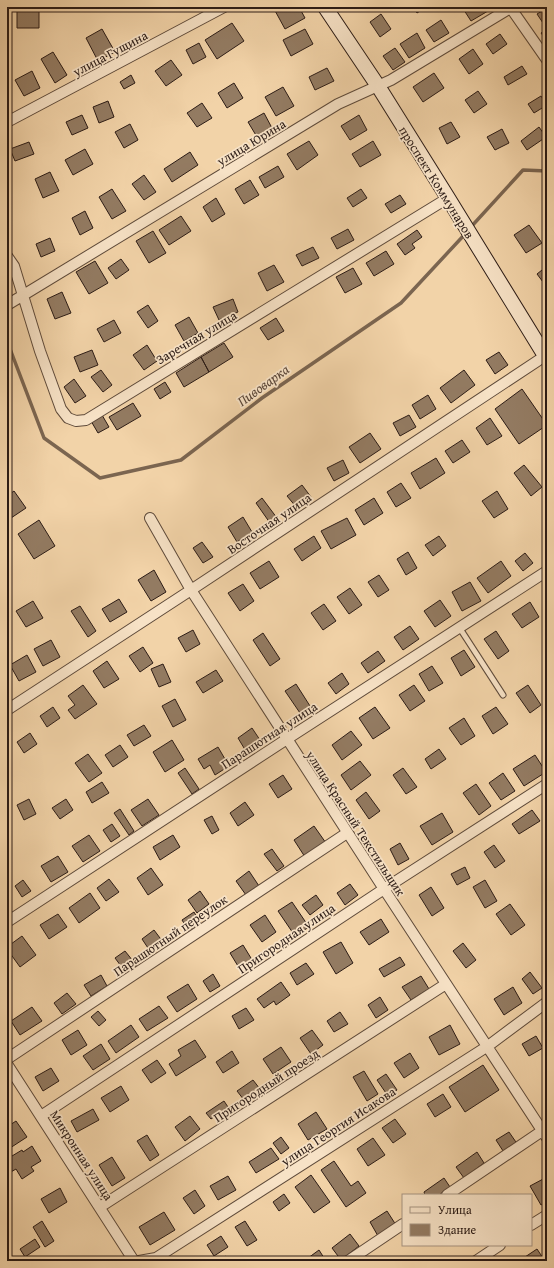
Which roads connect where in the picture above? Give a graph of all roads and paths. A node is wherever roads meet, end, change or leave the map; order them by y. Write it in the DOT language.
graph roads {
  1 [pos="224,7"];
  2 [pos="325,7"];
  3 [pos="510,7"];
  4 [pos="547,60"];
  5 [pos="378,86"];
  6 [pos="7,122"];
  7 [pos="448,198"];
  8 [pos="7,256"];
  9 [pos="15,299"];
  10 [pos="546,358"];
  11 [pos="150,518"];
  12 [pos="547,571"];
  13 [pos="191,590"];
  14 [pos="459,627"];
  15 [pos="503,695"];
  16 [pos="7,710"];
  17 [pos="286,739"];
  18 [pos="547,784"];
  19 [pos="347,833"];
  20 [pos="384,889"];
  21 [pos="7,922"];
  22 [pos="446,984"];
  23 [pos="547,1002"];
  24 [pos="488,1046"];
  25 [pos="7,1059"];
  26 [pos="7,1064"];
  27 [pos="41,1116"];
  28 [pos="545,1135"];
  29 [pos="449,1194"];
  30 [pos="100,1207"];
  31 [pos="547,1215"];
  32 [pos="532,1224"];
  33 [pos="402,1225"];
  34 [pos="498,1246"];
  35 [pos="134,1261"];
  36 [pos="138,1261"];
  37 [pos="348,1261"];
  38 [pos="476,1261"];
  1 -- 6 [label="street, улица Гущина"];
  2 -- 5 [label="street, проспект Коммунаров"];
  3 -- 4 [label="street"];
  3 -- 5 [label="street, улица Юрина"];
  5 -- 7 [label="street, проспект Коммунаров"];
  5 -- 9 [label="street, улица Юрина"];
  7 -- 9 [label="street, Заречная улица"];
  7 -- 10 [label="street, проспект Коммунаров"];
  8 -- 9 [label="street"];
  10 -- 13 [label="street, Восточная улица"];
  11 -- 13 [label="street, улица Красный Текстильщик"];
  12 -- 14 [label="street, Парашютная улица"];
  13 -- 16 [label="street, Восточная улица"];
  13 -- 17 [label="street, улица Красный Текстильщик"];
  14 -- 15 [label="lane"];
  14 -- 17 [label="street, Парашютная улица"];
  17 -- 19 [label="street, улица Красный Текстильщик"];
  17 -- 21 [label="street, Парашютная улица"];
  18 -- 20 [label="street, Пригородная улица"];
  19 -- 20 [label="street, улица Красный Текстильщик"];
  19 -- 25 [label="street, Парашютный переулок"];
  20 -- 22 [label="street, улица Красный Текстильщик"];
  20 -- 27 [label="street, Пригородная улица"];
  22 -- 24 [label="street, улица Красный Текстильщик"];
  22 -- 30 [label="street, Пригородный проезд"];
  23 -- 24 [label="street, улица Георгия Исакова"];
  24 -- 28 [label="street, улица Красный Текстильщик"];
  24 -- 36 [label="street, улица Георгия Исакова"];
  26 -- 27 [label="street, Микронная улица"];
  27 -- 30 [label="street, Микронная улица"];
  28 -- 29 [label="street"];
  30 -- 35 [label="street, Микронная улица"];
  31 -- 32 [label="street"];
  33 -- 37 [label="street"];
  34 -- 38 [label="street"];
}
